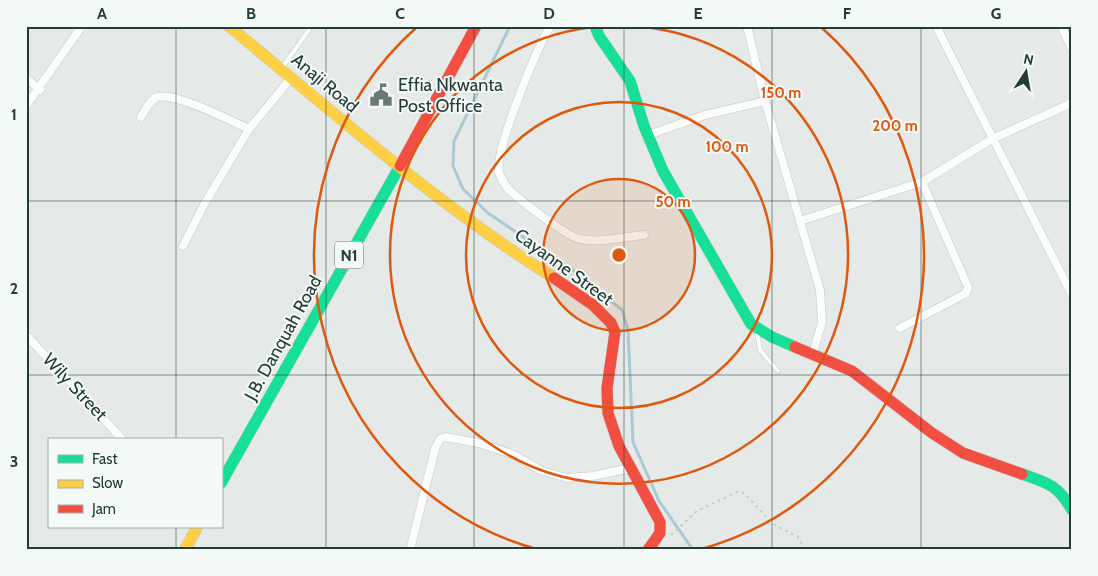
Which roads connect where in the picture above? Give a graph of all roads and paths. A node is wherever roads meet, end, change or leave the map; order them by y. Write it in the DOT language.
graph roads {
  1 [pos="82,26"];
  2 [pos="229,26"];
  3 [pos="476,26"];
  4 [pos="550,26"];
  5 [pos="595,26"];
  6 [pos="747,26"];
  7 [pos="936,26"];
  8 [pos="1061,26"];
  9 [pos="309,30"];
  10 [pos="1072,49"];
  11 [pos="281,69"];
  12 [pos="26,78"];
  13 [pos="291,78"];
  14 [pos="40,90"];
  15 [pos="765,101"];
  16 [pos="1072,103"];
  17 [pos="26,106"];
  18 [pos="141,117"];
  19 [pos="249,129"];
  20 [pos="648,135"];
  21 [pos="992,139"];
  22 [pos="400,167"];
  23 [pos="922,182"];
  24 [pos="800,221"];
  25 [pos="644,235"];
  26 [pos="183,246"];
  27 [pos="1072,295"];
  28 [pos="900,328"];
  29 [pos="757,329"];
  30 [pos="26,335"];
  31 [pos="813,353"];
  32 [pos="778,371"];
  33 [pos="121,438"];
  34 [pos="630,468"];
  35 [pos="222,481"];
  36 [pos="1072,510"];
  37 [pos="196,528"];
  38 [pos="671,535"];
  39 [pos="185,550"];
  40 [pos="410,550"];
  41 [pos="648,550"];
  42 [pos="805,550"];
  1 -- 14 [label="street"];
  2 -- 11 [label="main road, Anaji Road"];
  3 -- 22 [label="main road, J.B. Danquah Road / N1"];
  4 -- 25 [label="street"];
  5 -- 20 [label="main road"];
  6 -- 15 [label="street"];
  7 -- 21 [label="street"];
  8 -- 10 [label="street"];
  9 -- 11 [label="lane"];
  11 -- 13 [label="main road, Anaji Road"];
  12 -- 14 [label="street"];
  13 -- 19 [label="street"];
  13 -- 22 [label="main road, Anaji Road"];
  14 -- 17 [label="street"];
  15 -- 20 [label="street"];
  15 -- 24 [label="street"];
  16 -- 21 [label="street"];
  18 -- 19 [label="street"];
  19 -- 26 [label="street"];
  20 -- 29 [label="main road"];
  21 -- 23 [label="street"];
  21 -- 27 [label="street"];
  22 -- 34 [label="main road, Cayanne Street"];
  22 -- 35 [label="main road, J.B. Danquah Road / N1"];
  23 -- 24 [label="street"];
  23 -- 28 [label="street"];
  24 -- 31 [label="street"];
  29 -- 31 [label="main road"];
  29 -- 32 [label="lane"];
  30 -- 33 [label="street, Wily Street"];
  31 -- 36 [label="main road"];
  34 -- 40 [label="street"];
  34 -- 41 [label="main road, Cayanne Street"];
  37 -- 39 [label="main road"];
  38 -- 42 [label="path"];
}
